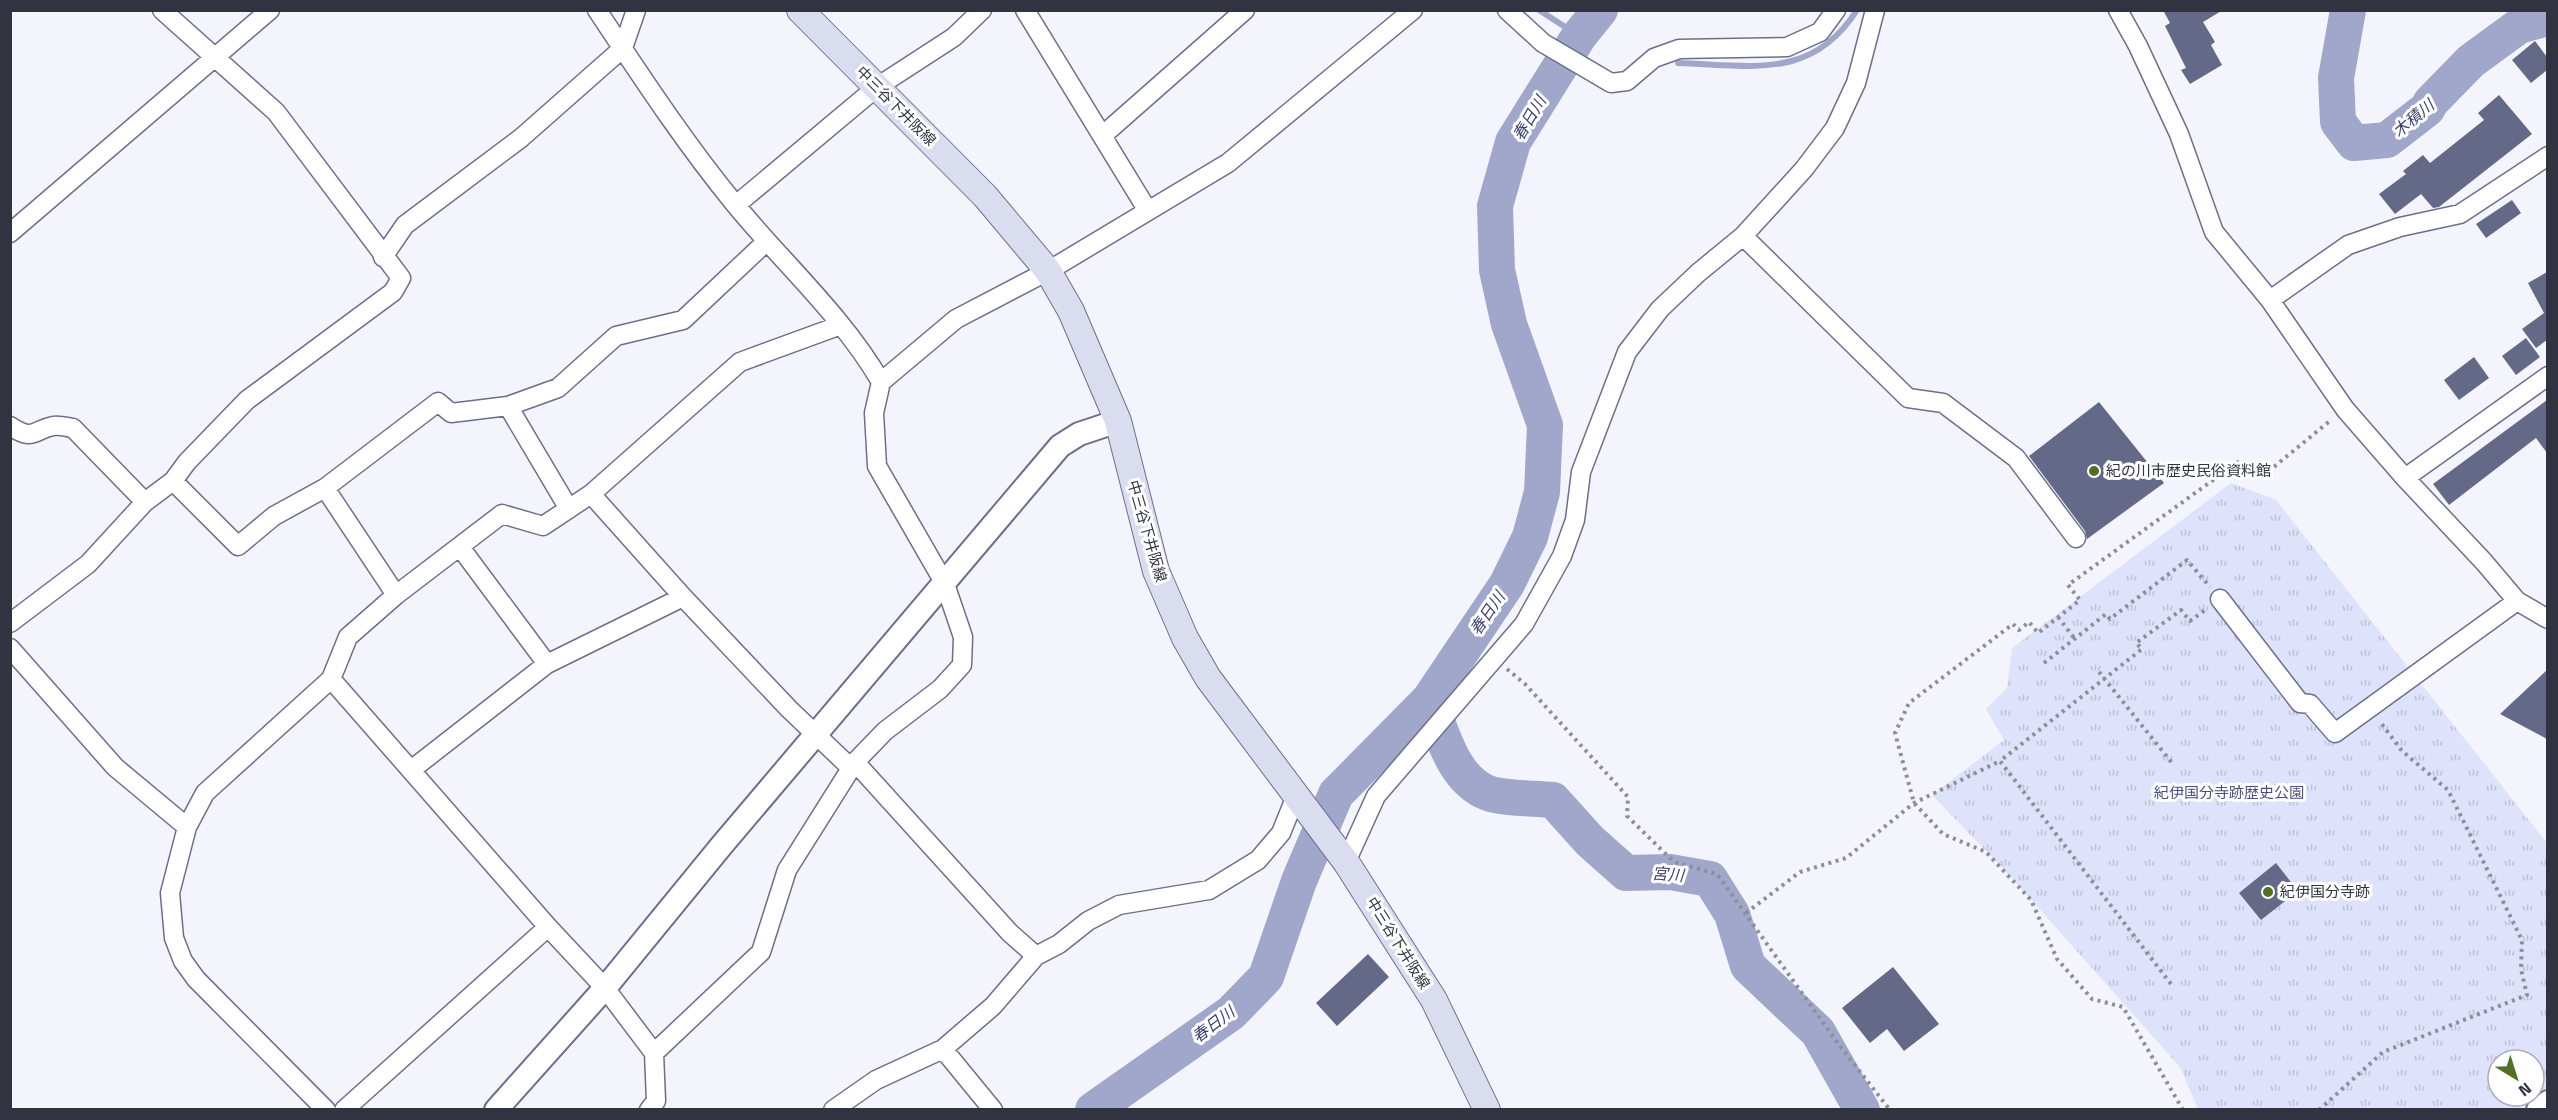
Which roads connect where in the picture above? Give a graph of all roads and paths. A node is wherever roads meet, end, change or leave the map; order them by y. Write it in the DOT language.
graph roads {
  1 [pos="162,10"];
  2 [pos="270,10"];
  3 [pos="597,10"];
  4 [pos="636,10"];
  5 [pos="800,10"];
  6 [pos="982,10"];
  7 [pos="1025,10"];
  8 [pos="1245,10"];
  9 [pos="1413,10"];
  10 [pos="1507,10"];
  11 [pos="1836,10"];
  12 [pos="1875,10"];
  13 [pos="2118,10"];
  14 [pos="623,48"];
  15 [pos="213,57"];
  16 [pos="877,87"];
  17 [pos="1102,136"];
  18 [pos="2547,156"];
  19 [pos="736,205"];
  20 [pos="1148,211"];
  21 [pos="10,233"];
  22 [pos="1743,236"];
  23 [pos="767,241"];
  24 [pos="383,257"];
  25 [pos="1048,271"];
  26 [pos="2270,300"];
  27 [pos="841,325"];
  28 [pos="2547,376"];
  29 [pos="881,382"];
  30 [pos="508,406"];
  31 [pos="2345,409"];
  32 [pos="1118,421"];
  33 [pos="10,426"];
  34 [pos="2404,478"];
  35 [pos="173,481"];
  36 [pos="324,488"];
  37 [pos="591,494"];
  38 [pos="145,502"];
  39 [pos="569,509"];
  40 [pos="2076,538"];
  41 [pos="460,546"];
  42 [pos="945,584"];
  43 [pos="396,595"];
  44 [pos="683,597"];
  45 [pos="2220,599"];
  46 [pos="2517,601"];
  47 [pos="2058,617"];
  48 [pos="2547,619"];
  49 [pos="10,623"];
  50 [pos="2075,639"];
  51 [pos="10,648"];
  52 [pos="1494,660"];
  53 [pos="2044,663"];
  54 [pos="547,664"];
  55 [pos="2099,672"];
  56 [pos="331,679"];
  57 [pos="2104,679"];
  58 [pos="2369,708"];
  59 [pos="818,734"];
  60 [pos="2000,761"];
  61 [pos="2172,763"];
  62 [pos="853,765"];
  63 [pos="411,770"];
  64 [pos="1298,799"];
  65 [pos="1914,803"];
  66 [pos="187,827"];
  67 [pos="1342,856"];
  68 [pos="1746,912"];
  69 [pos="548,927"];
  70 [pos="1036,956"];
  71 [pos="2171,984"];
  72 [pos="605,988"];
  73 [pos="943,1049"];
  74 [pos="654,1053"];
  75 [pos="2547,1102"];
  76 [pos="326,1110"];
  77 [pos="344,1110"];
  78 [pos="496,1110"];
  79 [pos="649,1110"];
  80 [pos="833,1110"];
  81 [pos="993,1110"];
  82 [pos="1486,1110"];
  83 [pos="1890,1110"];
  84 [pos="2183,1110"];
  85 [pos="2319,1110"];
  86 [pos="2538,1110"];
  1 -- 15 [label="street"];
  2 -- 15 [label="street"];
  3 -- 14 [label="street"];
  4 -- 14 [label="street"];
  5 -- 16 [label="main road, 中三谷下井阪線"];
  6 -- 16 [label="street"];
  7 -- 17 [label="street"];
  8 -- 17 [label="street"];
  9 -- 20 [label="street"];
  10 -- 11 [label="street"];
  12 -- 22 [label="street"];
  13 -- 26 [label="street"];
  14 -- 19 [label="street"];
  14 -- 24 [label="street"];
  15 -- 21 [label="street"];
  15 -- 24 [label="street"];
  16 -- 19 [label="street"];
  16 -- 25 [label="main road, 中三谷下井阪線"];
  17 -- 20 [label="street"];
  18 -- 26 [label="street"];
  19 -- 23 [label="street"];
  20 -- 25 [label="street"];
  22 -- 40 [label="street"];
  22 -- 52 [label="street"];
  23 -- 27 [label="street"];
  23 -- 30 [label="street"];
  24 -- 35 [label="street"];
  25 -- 29 [label="street"];
  25 -- 32 [label="main road, 中三谷下井阪線"];
  26 -- 31 [label="street"];
  27 -- 29 [label="street"];
  27 -- 37 [label="street"];
  28 -- 34 [label="street"];
  29 -- 42 [label="street"];
  30 -- 36 [label="street"];
  30 -- 39 [label="street"];
  31 -- 34 [label="street"];
  31 -- 47 [label="path"];
  32 -- 42 [label="street"];
  32 -- 64 [label="main road, 中三谷下井阪線"];
  33 -- 38 [label="street"];
  34 -- 46 [label="street"];
  35 -- 36 [label="street"];
  35 -- 38 [label="street"];
  36 -- 43 [label="street"];
  37 -- 39 [label="street"];
  37 -- 44 [label="street"];
  38 -- 49 [label="street"];
  39 -- 41 [label="street"];
  41 -- 43 [label="street"];
  41 -- 54 [label="street"];
  42 -- 59 [label="street"];
  42 -- 62 [label="street"];
  43 -- 56 [label="street"];
  44 -- 54 [label="street"];
  44 -- 59 [label="street"];
  45 -- 50 [label="path"];
  45 -- 57 [label="path"];
  45 -- 58 [label="street"];
  46 -- 48 [label="street"];
  46 -- 58 [label="street"];
  47 -- 50 [label="path"];
  47 -- 65 [label="path"];
  50 -- 53 [label="path"];
  51 -- 66 [label="street"];
  52 -- 67 [label="street"];
  52 -- 68 [label="path"];
  54 -- 63 [label="street"];
  55 -- 57 [label="path"];
  56 -- 63 [label="street"];
  56 -- 66 [label="street"];
  57 -- 60 [label="path"];
  57 -- 61 [label="path"];
  58 -- 85 [label="path"];
  59 -- 62 [label="street"];
  59 -- 72 [label="street"];
  60 -- 65 [label="path"];
  60 -- 71 [label="path"];
  62 -- 70 [label="street"];
  62 -- 74 [label="street"];
  63 -- 69 [label="street"];
  64 -- 67 [label="main road, 中三谷下井阪線"];
  64 -- 70 [label="street"];
  65 -- 68 [label="path"];
  65 -- 84 [label="path"];
  66 -- 76 [label="street"];
  67 -- 82 [label="main road, 中三谷下井阪線"];
  68 -- 83 [label="path"];
  69 -- 72 [label="street"];
  69 -- 77 [label="street"];
  70 -- 73 [label="street"];
  72 -- 74 [label="street"];
  72 -- 78 [label="street"];
  73 -- 80 [label="street"];
  73 -- 81 [label="street"];
  74 -- 79 [label="street"];
  75 -- 86 [label="street"];
}
